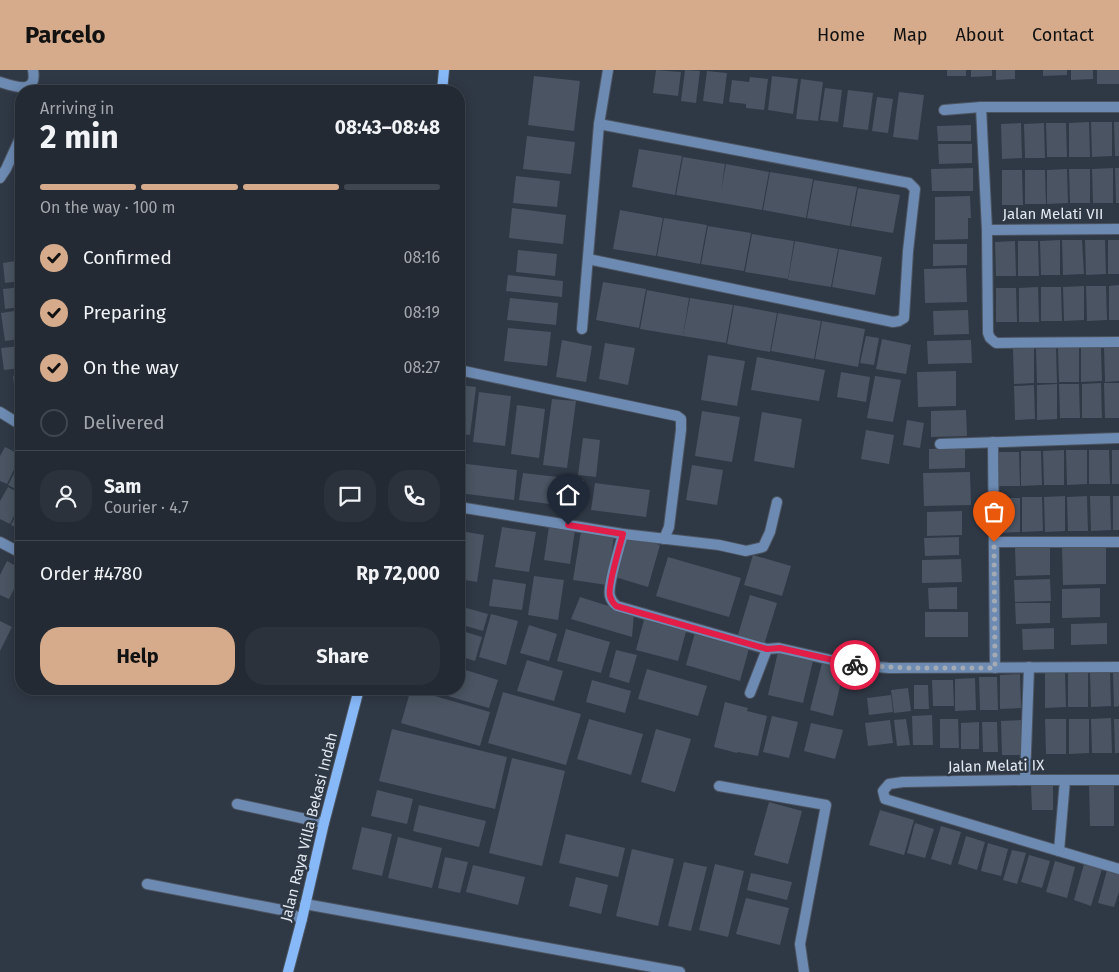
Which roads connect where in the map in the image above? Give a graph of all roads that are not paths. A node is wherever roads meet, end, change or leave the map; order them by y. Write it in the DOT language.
graph roads {
  1 [pos="33,70"];
  2 [pos="444,70"];
  3 [pos="608,70"];
  4 [pos="0,82"];
  5 [pos="29,85"];
  6 [pos="443,85"];
  7 [pos="15,86"];
  8 [pos="1119,107"];
  9 [pos="981,108"];
  10 [pos="944,110"];
  11 [pos="599,124"];
  12 [pos="15,149"];
  13 [pos="0,178"];
  14 [pos="1119,229"];
  15 [pos="987,230"];
  16 [pos="588,260"];
  17 [pos="582,329"];
  18 [pos="1119,342"];
  19 [pos="465,371"];
  20 [pos="0,412"];
  21 [pos="15,422"];
  22 [pos="1119,438"];
  23 [pos="992,442"];
  24 [pos="940,444"];
  25 [pos="777,502"];
  26 [pos="465,508"];
  27 [pos="623,534"];
  28 [pos="664,539"];
  29 [pos="0,542"];
  30 [pos="994,542"];
  31 [pos="1119,542"];
  32 [pos="15,549"];
  33 [pos="767,649"];
  34 [pos="1029,667"];
  35 [pos="1119,667"];
  36 [pos="995,668"];
  37 [pos="750,693"];
  38 [pos="357,695"];
  39 [pos="1025,780"];
  40 [pos="1065,780"];
  41 [pos="1119,780"];
  42 [pos="719,786"];
  43 [pos="237,804"];
  44 [pos="324,823"];
  45 [pos="1060,851"];
  46 [pos="1119,869"];
  47 [pos="147,884"];
  48 [pos="305,904"];
  49 [pos="302,919"];
  50 [pos="645,969"];
  51 [pos="288,972"];
  52 [pos="680,972"];
  53 [pos="804,972"];
  1 -- 5 [label="street"];
  2 -- 6 [label="main road"];
  3 -- 11 [label="street"];
  4 -- 7 [label="street"];
  8 -- 9 [label="street"];
  9 -- 10 [label="street"];
  9 -- 15 [label="street"];
  11 -- 16 [label="street"];
  11 -- 16 [label="street"];
  12 -- 13 [label="street"];
  14 -- 15 [label="street, Jalan Melati VII"];
  15 -- 18 [label="street"];
  16 -- 17 [label="street"];
  19 -- 28 [label="street"];
  20 -- 21 [label="street"];
  22 -- 23 [label="street"];
  23 -- 24 [label="street"];
  23 -- 30 [label="street"];
  25 -- 28 [label="street"];
  26 -- 27 [label="street"];
  27 -- 28 [label="street"];
  27 -- 33 [label="street"];
  29 -- 32 [label="street"];
  30 -- 31 [label="street"];
  30 -- 36 [label="street"];
  33 -- 36 [label="street"];
  33 -- 37 [label="street"];
  34 -- 35 [label="street"];
  34 -- 36 [label="street"];
  34 -- 39 [label="street"];
  38 -- 44 [label="main road, Jalan Raya Villa Bekasi Indah"];
  39 -- 40 [label="street, Jalan Melati IX"];
  39 -- 45 [label="street, Jalan Melati IX"];
  40 -- 41 [label="street, Jalan Melati IX"];
  40 -- 45 [label="street"];
  42 -- 53 [label="street"];
  43 -- 44 [label="street"];
  44 -- 48 [label="main road, Jalan Raya Villa Bekasi Indah"];
  45 -- 46 [label="street"];
  47 -- 49 [label="street"];
  48 -- 49 [label="main road, Jalan Raya Villa Bekasi Indah"];
  48 -- 50 [label="street"];
  49 -- 51 [label="main road, Jalan Raya Villa Bekasi Indah"];
  50 -- 52 [label="street"];
}
